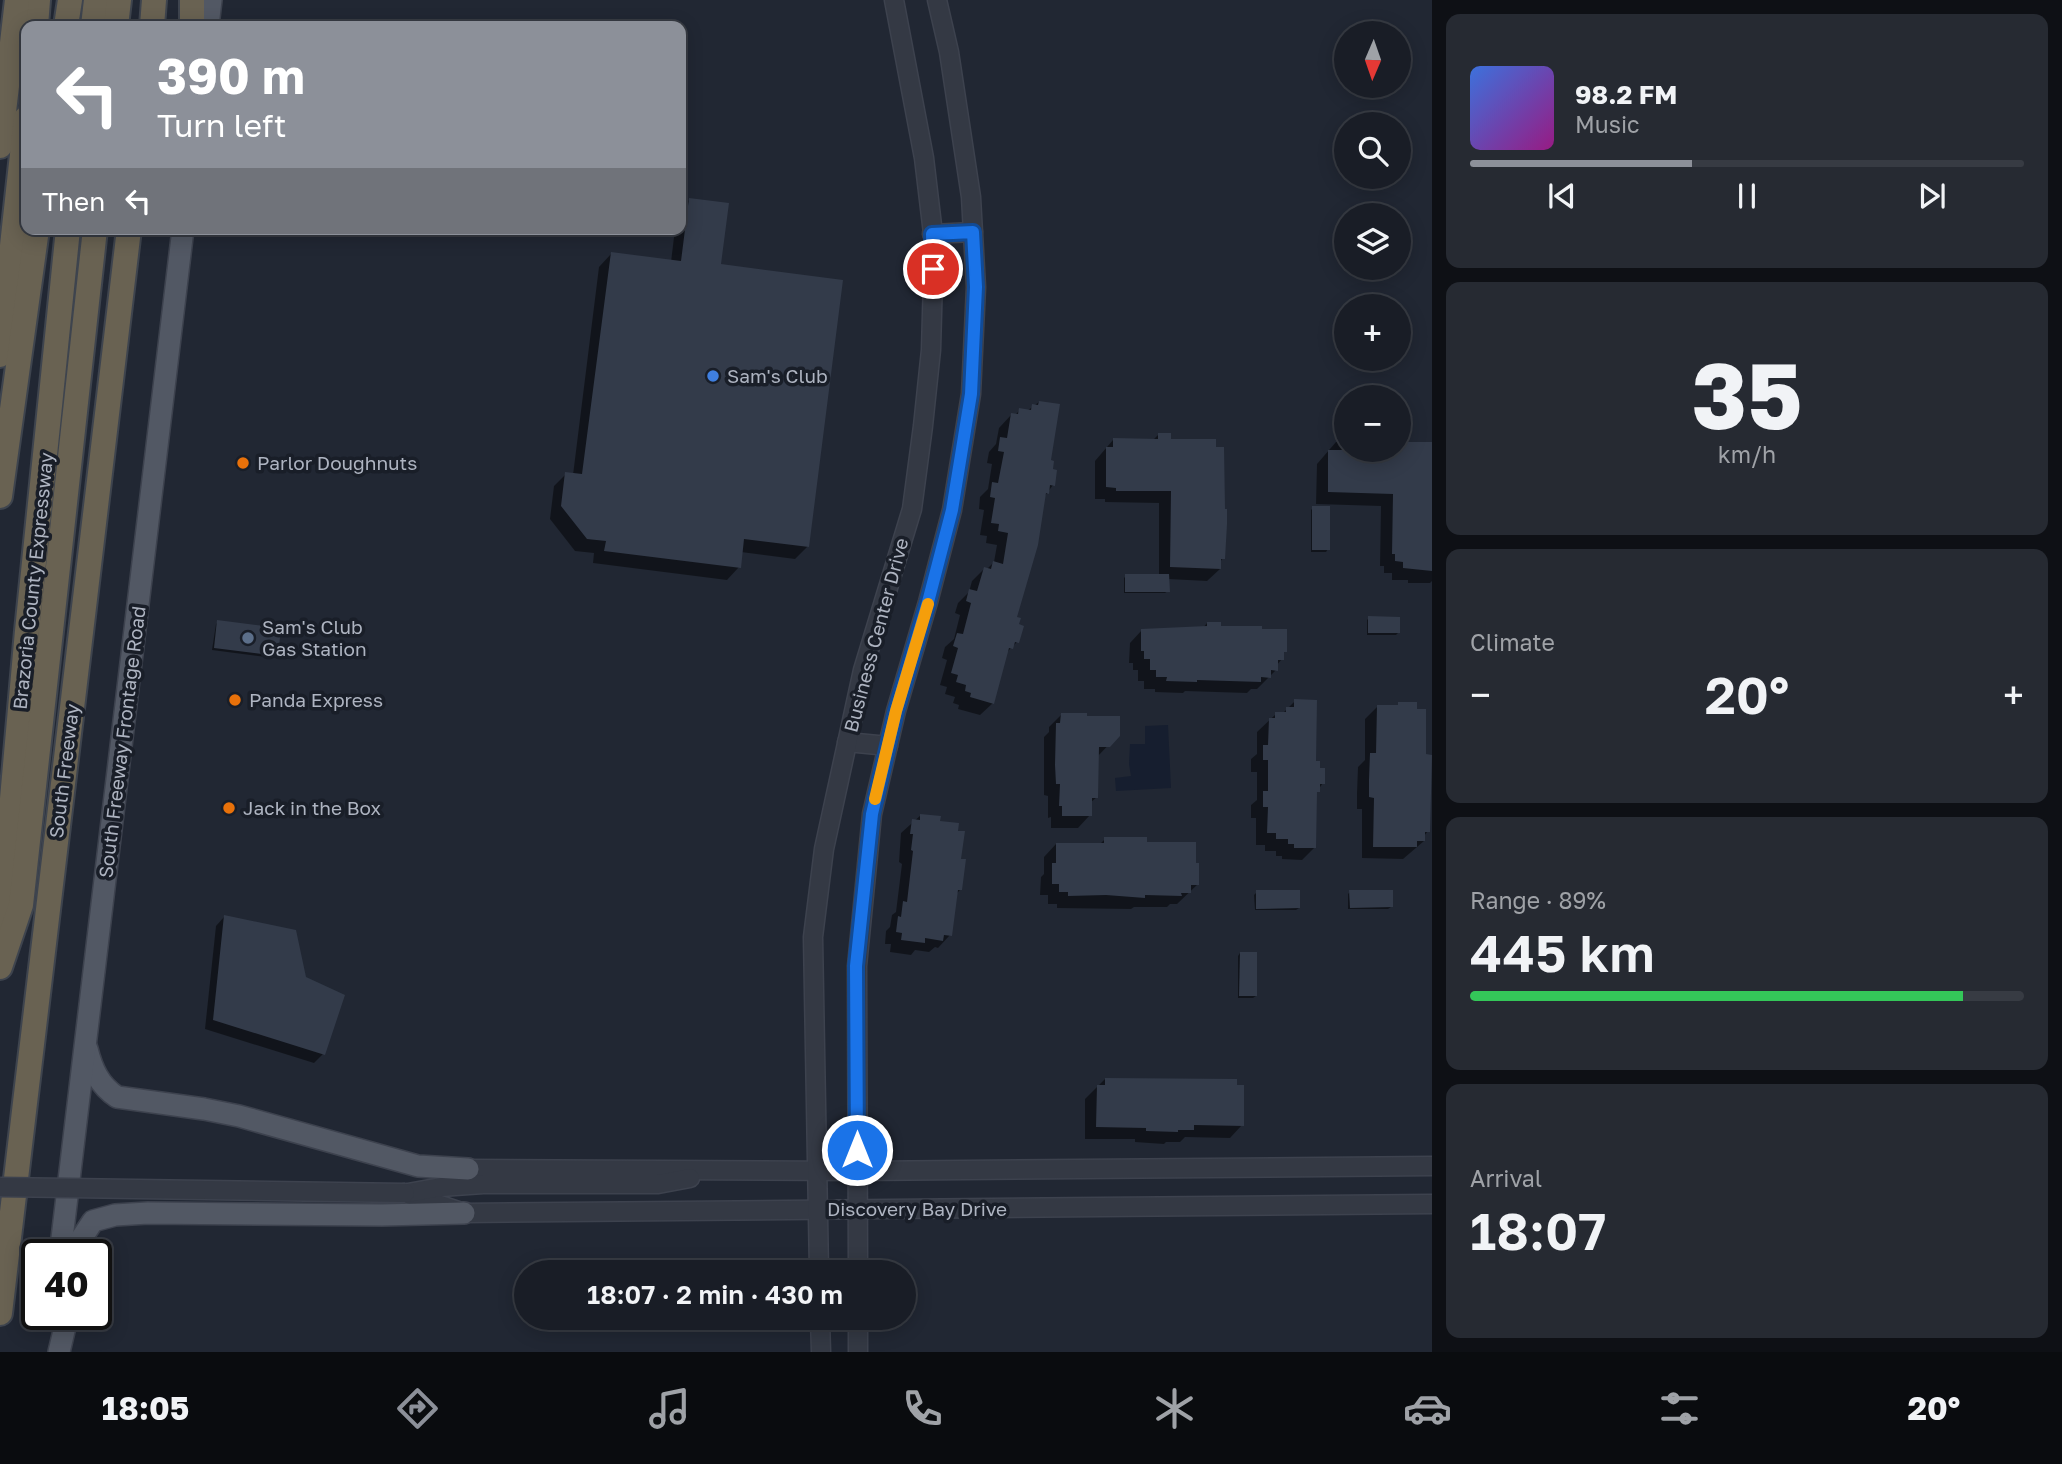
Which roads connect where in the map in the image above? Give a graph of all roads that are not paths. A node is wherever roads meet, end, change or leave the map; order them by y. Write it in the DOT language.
graph roads {
  1 [pos="17,0"];
  2 [pos="38,0"];
  3 [pos="70,0"];
  4 [pos="96,0"];
  5 [pos="119,0"];
  6 [pos="154,0"];
  7 [pos="192,0"];
  8 [pos="211,0"];
  9 [pos="894,0"];
  10 [pos="937,0"];
  11 [pos="36,21"];
  12 [pos="67,21"];
  13 [pos="94,21"];
  14 [pos="117,21"];
  15 [pos="152,21"];
  16 [pos="192,21"];
  17 [pos="209,21"];
  18 [pos="0,146"];
  19 [pos="973,232"];
  20 [pos="932,234"];
  21 [pos="25,235"];
  22 [pos="26,235"];
  23 [pos="67,235"];
  24 [pos="95,235"];
  25 [pos="128,235"];
  26 [pos="182,235"];
  27 [pos="0,355"];
  28 [pos="0,496"];
  29 [pos="847,742"];
  30 [pos="888,746"];
  31 [pos="0,933"];
  32 [pos="0,967"];
  33 [pos="86,1045"];
  34 [pos="1432,1166"];
  35 [pos="468,1169"];
  36 [pos="756,1170"];
  37 [pos="818,1170"];
  38 [pos="857,1171"];
  39 [pos="0,1187"];
  40 [pos="405,1193"];
  41 [pos="1432,1204"];
  42 [pos="818,1209"];
  43 [pos="857,1210"];
  44 [pos="464,1213"];
  45 [pos="62,1239"];
  46 [pos="81,1239"];
  47 [pos="819,1260"];
  48 [pos="858,1260"];
  49 [pos="0,1313"];
  50 [pos="51,1330"];
  51 [pos="64,1330"];
  52 [pos="820,1330"];
  53 [pos="858,1330"];
  54 [pos="49,1352"];
  55 [pos="59,1352"];
  56 [pos="821,1352"];
  57 [pos="858,1352"];
  1 -- 18 [label="highway"];
  2 -- 11 [label="highway"];
  3 -- 12 [label="highway"];
  4 -- 13 [label="highway"];
  5 -- 14 [label="highway"];
  6 -- 15 [label="highway"];
  7 -- 16 [label="highway"];
  8 -- 17 [label="main road"];
  9 -- 20 [label="street, Business Center Drive"];
  10 -- 19 [label="street, Business Center Drive"];
  19 -- 20 [label="street"];
  19 -- 30 [label="street, Business Center Drive"];
  20 -- 29 [label="street, Business Center Drive"];
  21 -- 27 [label="highway"];
  22 -- 28 [label="highway, Brazoria County Expressway"];
  23 -- 31 [label="highway, Brazoria County Expressway"];
  24 -- 32 [label="highway"];
  25 -- 49 [label="highway, South Freeway"];
  26 -- 33 [label="main road, South Freeway Frontage Road"];
  29 -- 30 [label="street"];
  29 -- 37 [label="street, Business Center Drive"];
  30 -- 38 [label="street, Business Center Drive"];
  33 -- 35 [label="main road"];
  33 -- 45 [label="main road, South Freeway Frontage Road"];
  34 -- 38 [label="street, Discovery Bay Drive"];
  35 -- 36 [label="street, Discovery Bay Drive"];
  36 -- 37 [label="street, Discovery Bay Drive"];
  36 -- 40 [label="street"];
  37 -- 38 [label="street, Discovery Bay Drive"];
  37 -- 42 [label="street, Business Center Drive"];
  38 -- 43 [label="street, Business Center Drive"];
  39 -- 40 [label="street, bridge"];
  40 -- 44 [label="street, Discovery Bay Drive"];
  41 -- 43 [label="street, Discovery Bay Drive"];
  42 -- 43 [label="street, Discovery Bay Drive"];
  42 -- 44 [label="street, Discovery Bay Drive"];
  42 -- 47 [label="street, Business Center Drive"];
  43 -- 48 [label="street, Business Center Drive"];
  44 -- 46 [label="main road"];
  50 -- 54 [label="main road"];
  51 -- 55 [label="main road"];
  52 -- 56 [label="street"];
  53 -- 57 [label="street"];
}
